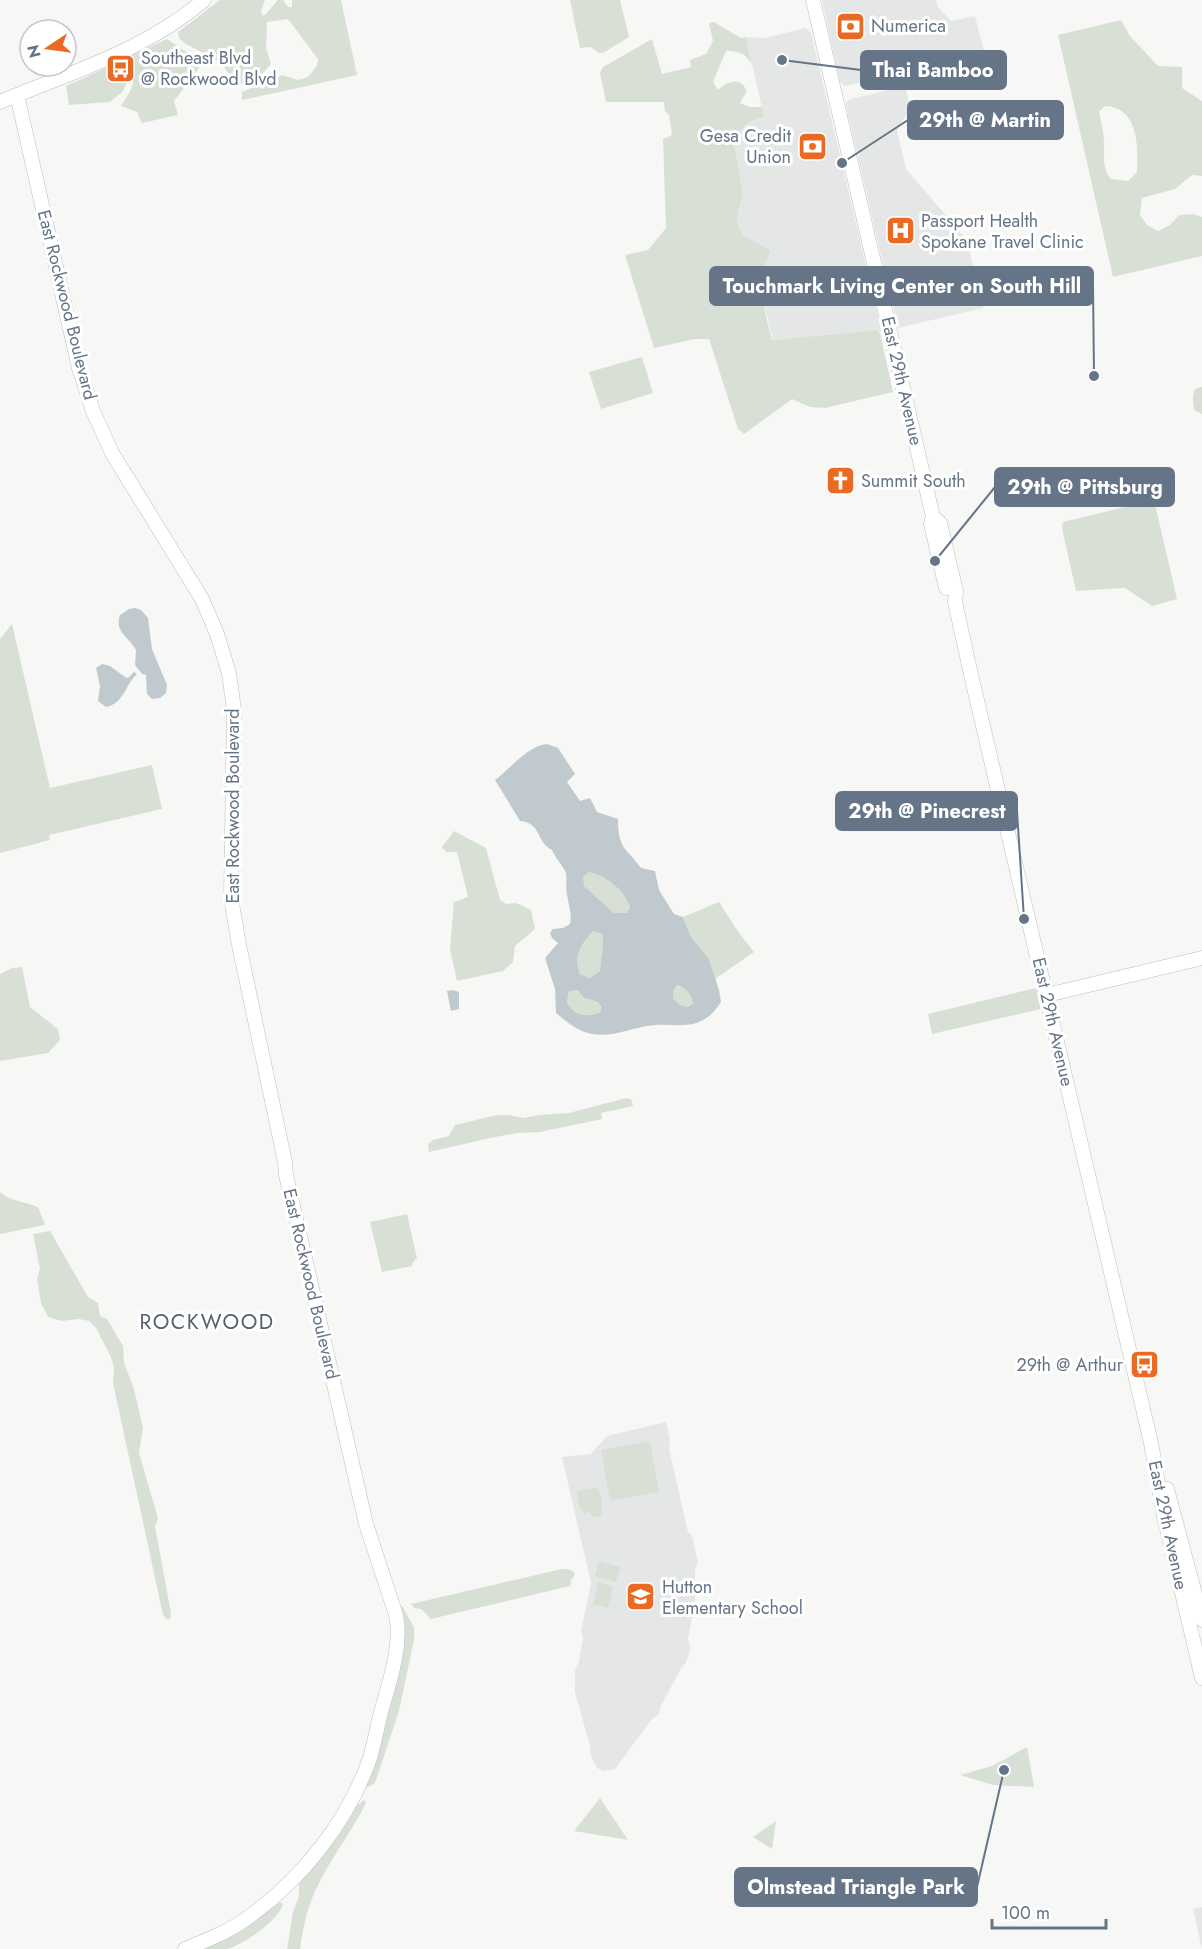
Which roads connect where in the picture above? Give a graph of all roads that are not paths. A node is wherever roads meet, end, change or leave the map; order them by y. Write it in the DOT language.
graph roads {
  1 [pos="204,0"];
  2 [pos="813,0"];
  3 [pos="17,95"];
  4 [pos="0,102"];
  5 [pos="1202,957"];
  6 [pos="1047,995"];
  7 [pos="1151,1443"];
  8 [pos="1202,1620"];
  9 [pos="1202,1678"];
  10 [pos="185,1949"];
  1 -- 3 [label="street"];
  2 -- 6 [label="street, East 29th Avenue"];
  3 -- 4 [label="street"];
  3 -- 10 [label="street, East Rockwood Boulevard"];
  5 -- 6 [label="street"];
  6 -- 7 [label="street, East 29th Avenue"];
  7 -- 8 [label="street, East 29th Avenue"];
  7 -- 9 [label="street, East 29th Avenue"];
}
